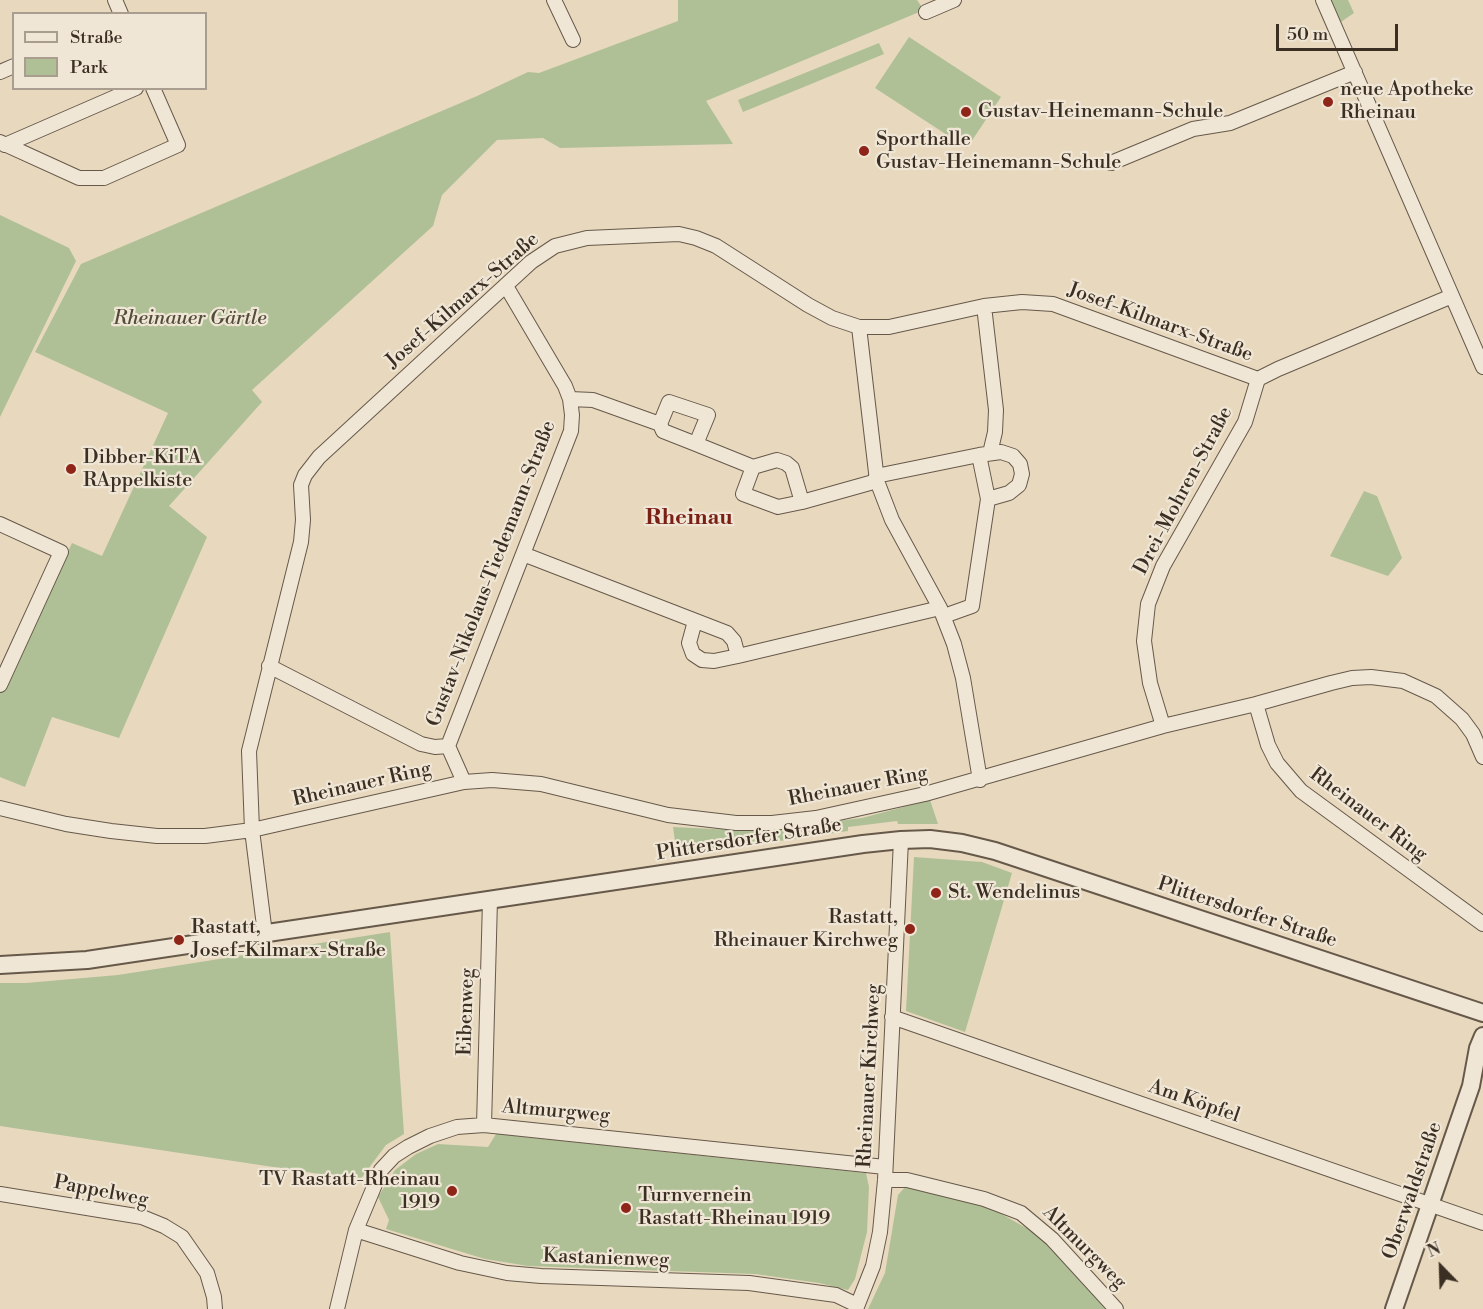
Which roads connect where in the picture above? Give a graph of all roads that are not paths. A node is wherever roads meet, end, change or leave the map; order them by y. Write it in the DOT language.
graph roads {
  1 [pos="554,0"];
  2 [pos="954,0"];
  3 [pos="1323,0"];
  4 [pos="926,12"];
  5 [pos="573,40"];
  6 [pos="1354,72"];
  7 [pos="131,90"];
  8 [pos="154,90"];
  9 [pos="3,143"];
  10 [pos="1111,163"];
  11 [pos="506,286"];
  12 [pos="1452,296"];
  13 [pos="984,306"];
  14 [pos="860,327"];
  15 [pos="1483,367"];
  16 [pos="1258,380"];
  17 [pos="570,399"];
  18 [pos="660,424"];
  19 [pos="696,444"];
  20 [pos="984,454"];
  21 [pos="753,467"];
  22 [pos="877,478"];
  23 [pos="988,499"];
  24 [pos="801,502"];
  25 [pos="0,524"];
  26 [pos="523,554"];
  27 [pos="942,612"];
  28 [pos="695,621"];
  29 [pos="738,656"];
  30 [pos="269,666"];
  31 [pos="0,685"];
  32 [pos="1256,704"];
  33 [pos="1163,726"];
  34 [pos="448,746"];
  35 [pos="1483,757"];
  36 [pos="980,780"];
  37 [pos="464,782"];
  38 [pos="0,808"];
  39 [pos="252,830"];
  40 [pos="901,840"];
  41 [pos="490,900"];
  42 [pos="1483,924"];
  43 [pos="265,934"];
  44 [pos="0,965"];
  45 [pos="1483,1013"];
  46 [pos="892,1017"];
  47 [pos="1483,1036"];
  48 [pos="1483,1066"];
  49 [pos="1471,1086"];
  50 [pos="484,1125"];
  51 [pos="885,1173"];
  52 [pos="0,1194"];
  53 [pos="1430,1204"];
  54 [pos="1483,1223"];
  55 [pos="356,1230"];
  56 [pos="856,1307"];
  57 [pos="215,1309"];
  58 [pos="337,1309"];
  59 [pos="1116,1309"];
  60 [pos="1394,1309"];
  1 -- 5 [label="street"];
  2 -- 4 [label="street"];
  3 -- 6 [label="street"];
  6 -- 10 [label="street"];
  6 -- 12 [label="street"];
  7 -- 9 [label="street"];
  8 -- 9 [label="street"];
  11 -- 14 [label="street, Josef-Kilmarx-Straße"];
  11 -- 17 [label="street, Gustav-Nikolaus-Tiedemann-Straße"];
  11 -- 30 [label="street, Josef-Kilmarx-Straße"];
  12 -- 15 [label="street"];
  12 -- 16 [label="street, Josef-Kilmarx-Straße"];
  13 -- 14 [label="street, Josef-Kilmarx-Straße"];
  13 -- 16 [label="street, Josef-Kilmarx-Straße"];
  13 -- 20 [label="street"];
  14 -- 22 [label="street"];
  16 -- 33 [label="street, Drei-Mohren-Straße"];
  17 -- 18 [label="street"];
  17 -- 26 [label="street, Gustav-Nikolaus-Tiedemann-Straße"];
  18 -- 19 [label="street"];
  18 -- 19 [label="street"];
  19 -- 21 [label="street"];
  20 -- 22 [label="street"];
  20 -- 23 [label="street"];
  20 -- 23 [label="street"];
  21 -- 24 [label="street"];
  21 -- 24 [label="street"];
  22 -- 24 [label="street"];
  22 -- 27 [label="street"];
  23 -- 27 [label="street"];
  25 -- 31 [label="street"];
  26 -- 28 [label="street"];
  26 -- 34 [label="street, Gustav-Nikolaus-Tiedemann-Straße"];
  27 -- 29 [label="street"];
  27 -- 36 [label="street"];
  28 -- 29 [label="street"];
  28 -- 29 [label="street"];
  30 -- 34 [label="street"];
  30 -- 39 [label="street, Josef-Kilmarx-Straße"];
  32 -- 33 [label="street, Rheinauer Ring"];
  32 -- 35 [label="street"];
  32 -- 42 [label="street, Rheinauer Ring"];
  33 -- 36 [label="street, Rheinauer Ring"];
  34 -- 37 [label="street, Gustav-Nikolaus-Tiedemann-Straße"];
  36 -- 37 [label="street, Rheinauer Ring"];
  37 -- 39 [label="street, Rheinauer Ring"];
  38 -- 39 [label="street, Rheinauer Ring"];
  39 -- 43 [label="street, Josef-Kilmarx-Straße"];
  40 -- 41 [label="street, Plittersdorfer Straße"];
  40 -- 45 [label="street, Plittersdorfer Straße"];
  40 -- 46 [label="street, Rheinauer Kirchweg"];
  41 -- 43 [label="street, Plittersdorfer Straße"];
  41 -- 50 [label="street, Eibenweg"];
  43 -- 44 [label="street, Plittersdorfer Straße"];
  46 -- 51 [label="street, Rheinauer Kirchweg"];
  46 -- 53 [label="street, Am Köpfel"];
  47 -- 49 [label="street, Oberwaldstraße"];
  48 -- 49 [label="street, Oberwaldstraße"];
  49 -- 53 [label="street, Oberwaldstraße"];
  50 -- 51 [label="street, Altmurgweg"];
  50 -- 55 [label="street, Altmurgweg"];
  51 -- 56 [label="street, Rheinauer Kirchweg"];
  51 -- 59 [label="street, Altmurgweg"];
  52 -- 57 [label="street, Pappelweg"];
  53 -- 54 [label="street, Am Köpfel"];
  53 -- 60 [label="street, Oberwaldstraße"];
  55 -- 56 [label="street, Kastanienweg"];
  55 -- 58 [label="street, Altmurgweg"];
}
